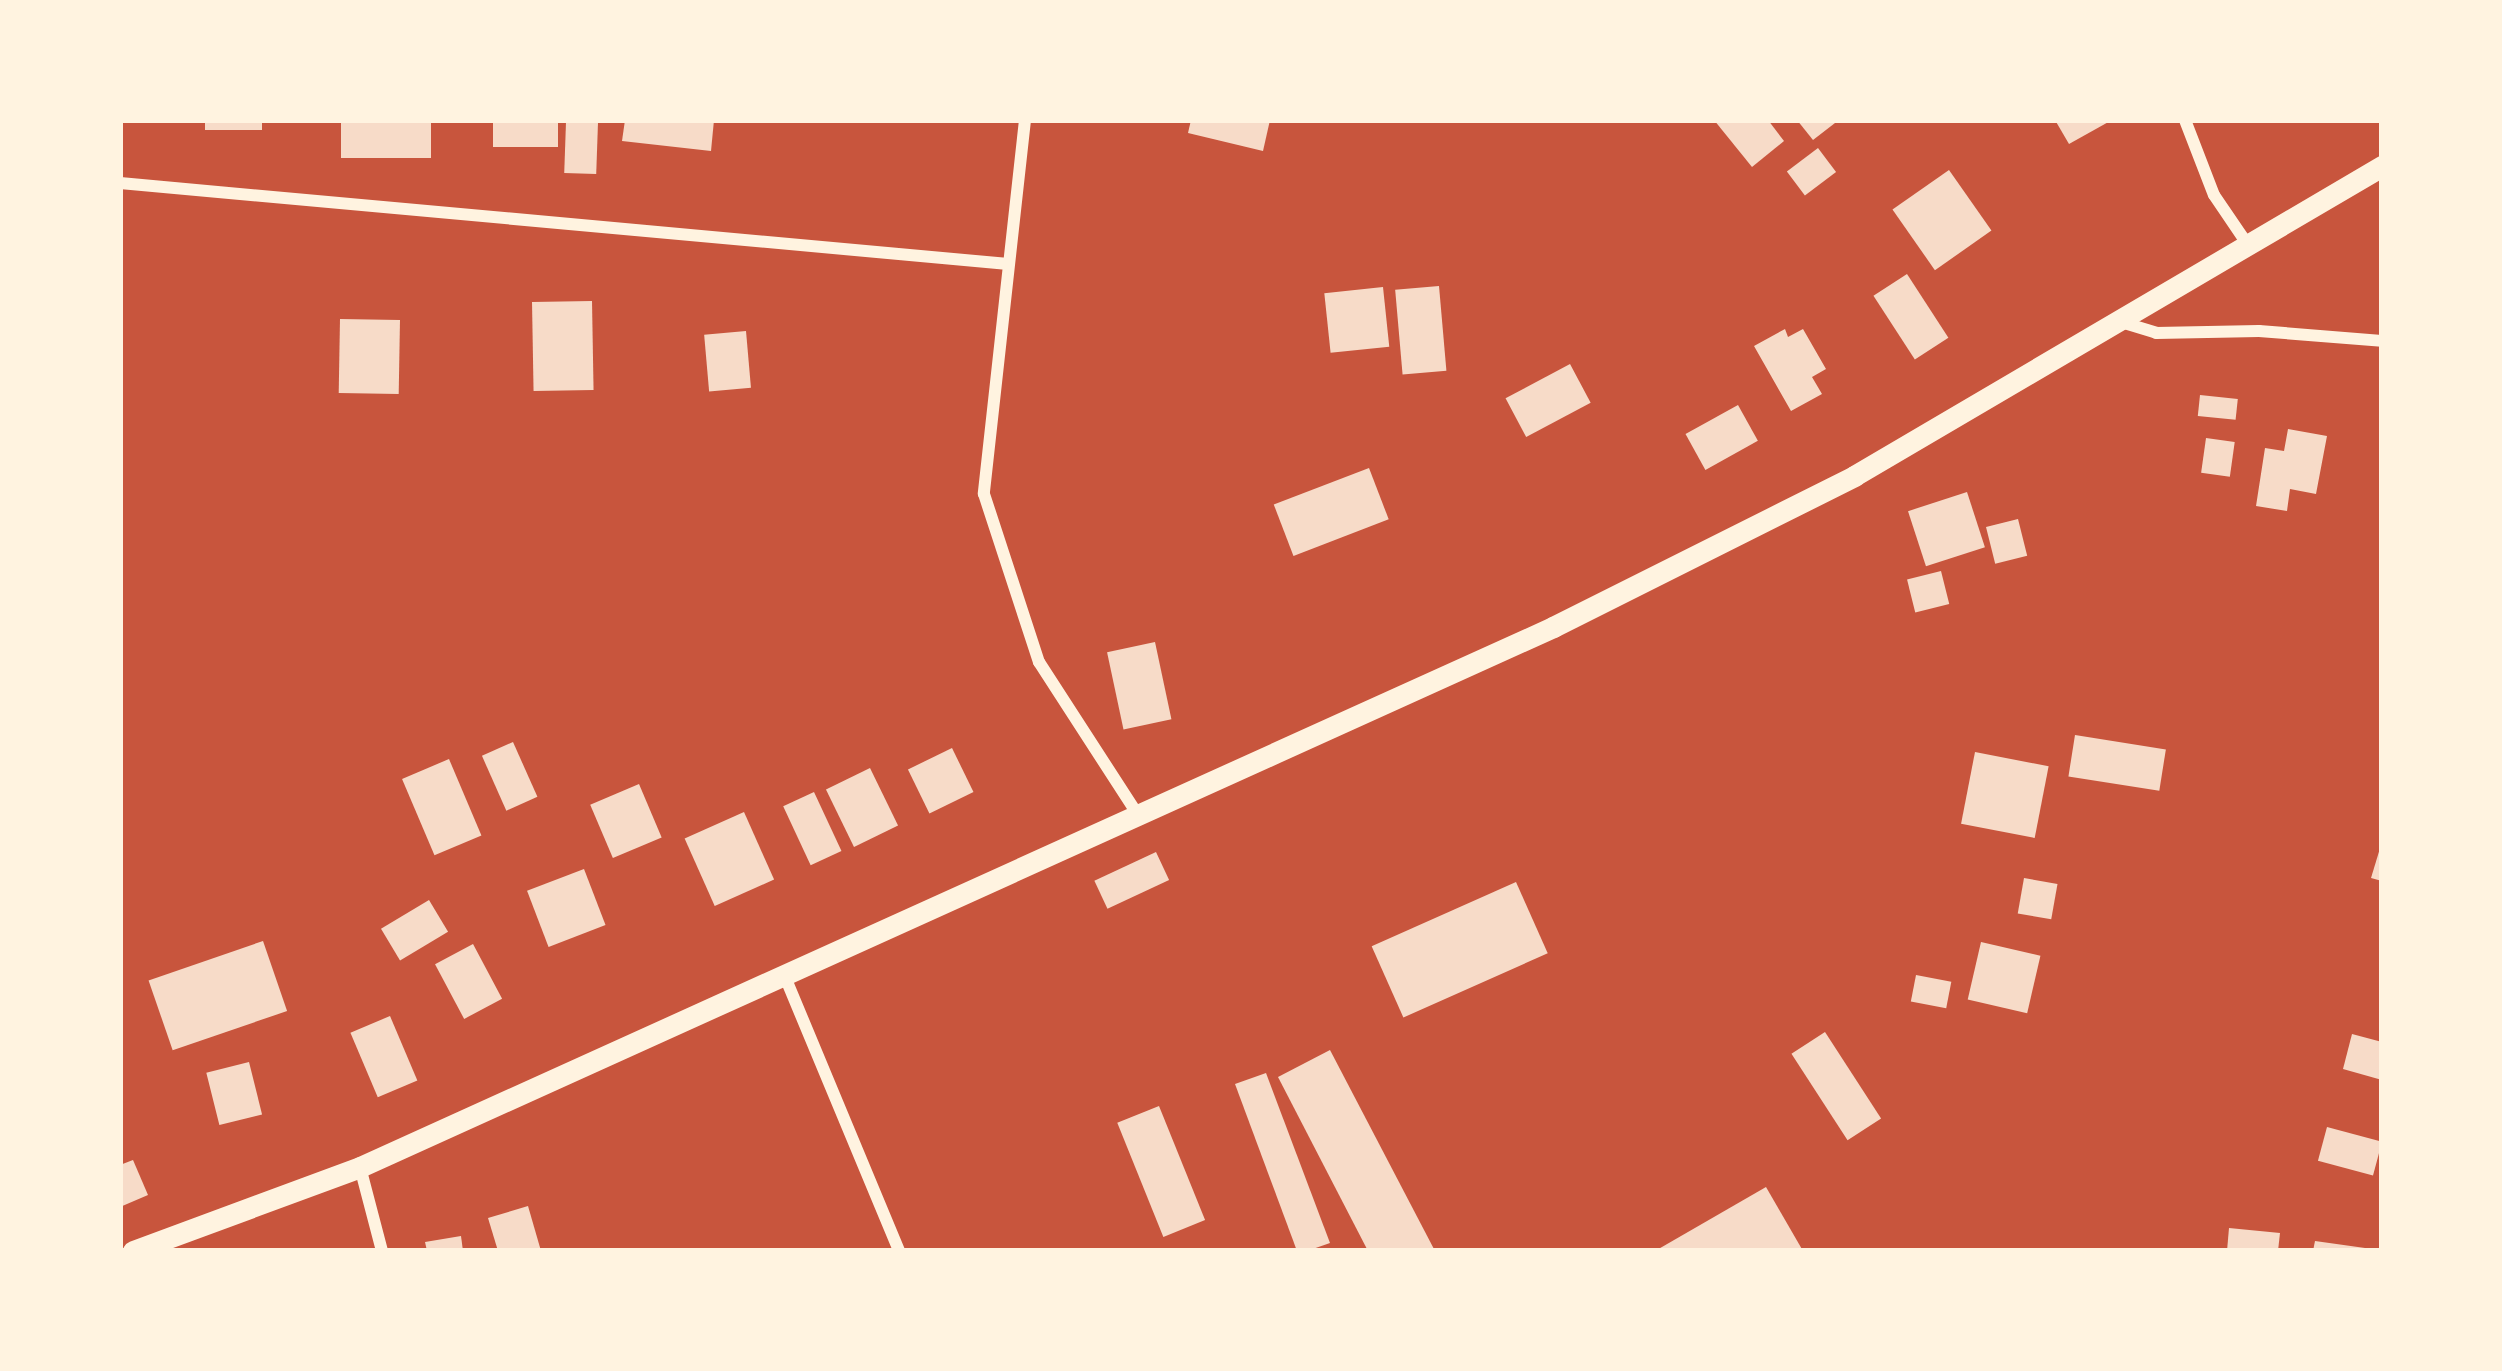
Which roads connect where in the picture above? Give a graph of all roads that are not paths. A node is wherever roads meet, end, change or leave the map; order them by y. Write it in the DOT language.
graph roads {
  1 [pos="1025,120"];
  2 [pos="2185,120"];
  3 [pos="2382,166"];
  4 [pos="120,183"];
  5 [pos="2249,246"];
  6 [pos="1008,263"];
  7 [pos="2121,322"];
  8 [pos="2382,341"];
  9 [pos="1136,812"];
  10 [pos="782,971"];
  11 [pos="360,1166"];
  12 [pos="133,1251"];
  13 [pos="382,1251"];
  14 [pos="899,1251"];
  1 -- 6 [label="street"];
  2 -- 5 [label="street"];
  3 -- 5 [label="street"];
  4 -- 6 [label="street"];
  5 -- 7 [label="street"];
  6 -- 9 [label="street"];
  7 -- 8 [label="street"];
  7 -- 9 [label="street"];
  9 -- 10 [label="street"];
  10 -- 11 [label="street"];
  10 -- 14 [label="street"];
  11 -- 12 [label="street"];
  11 -- 13 [label="street"];
}
